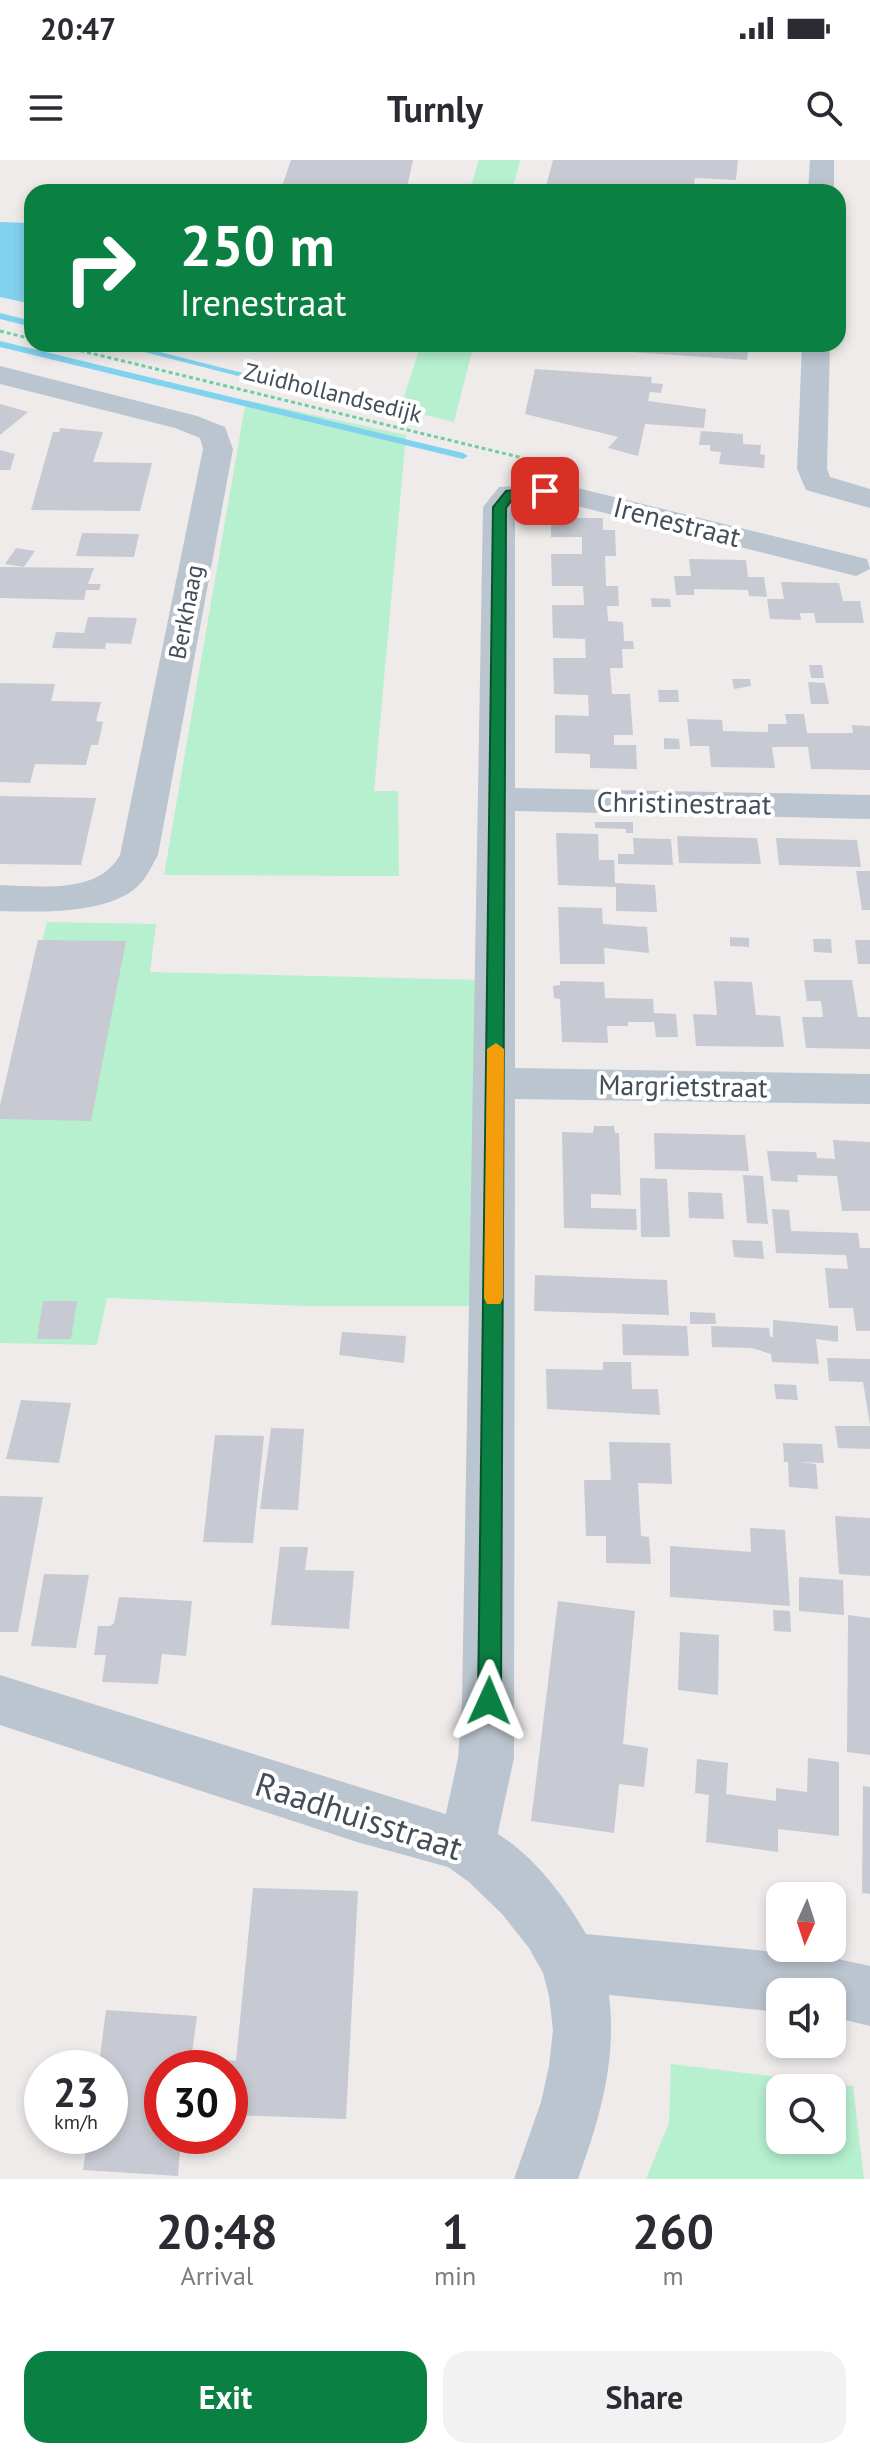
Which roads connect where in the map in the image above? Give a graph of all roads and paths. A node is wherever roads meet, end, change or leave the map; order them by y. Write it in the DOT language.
graph roads {
  1 [pos="822,160"];
  2 [pos="821,184"];
  3 [pos="0,331"];
  4 [pos="24,337"];
  5 [pos="86,352"];
  6 [pos="816,352"];
  7 [pos="0,375"];
  8 [pos="510,455"];
  9 [pos="870,499"];
  10 [pos="856,566"];
  11 [pos="498,799"];
  12 [pos="870,807"];
  13 [pos="0,898"];
  14 [pos="495,1083"];
  15 [pos="870,1089"];
  16 [pos="0,1700"];
  17 [pos="467,1846"];
  18 [pos="570,1962"];
  19 [pos="870,1996"];
  20 [pos="546,2179"];
  1 -- 2 [label="street"];
  3 -- 4 [label="path"];
  5 -- 8 [label="path, Zuidhollandsedijk"];
  6 -- 9 [label="street"];
  7 -- 13 [label="street, Berkhaag"];
  10 -- 11 [label="street, Irenestraat"];
  11 -- 12 [label="street, Christinestraat"];
  11 -- 14 [label="street, Irenestraat"];
  14 -- 15 [label="street, Margrietstraat"];
  14 -- 17 [label="street, Irenestraat"];
  16 -- 17 [label="street, Raadhuisstraat"];
  17 -- 18 [label="street, Raadhuisstraat"];
  18 -- 19 [label="street"];
  18 -- 20 [label="street, Raadhuisstraat"];
}
